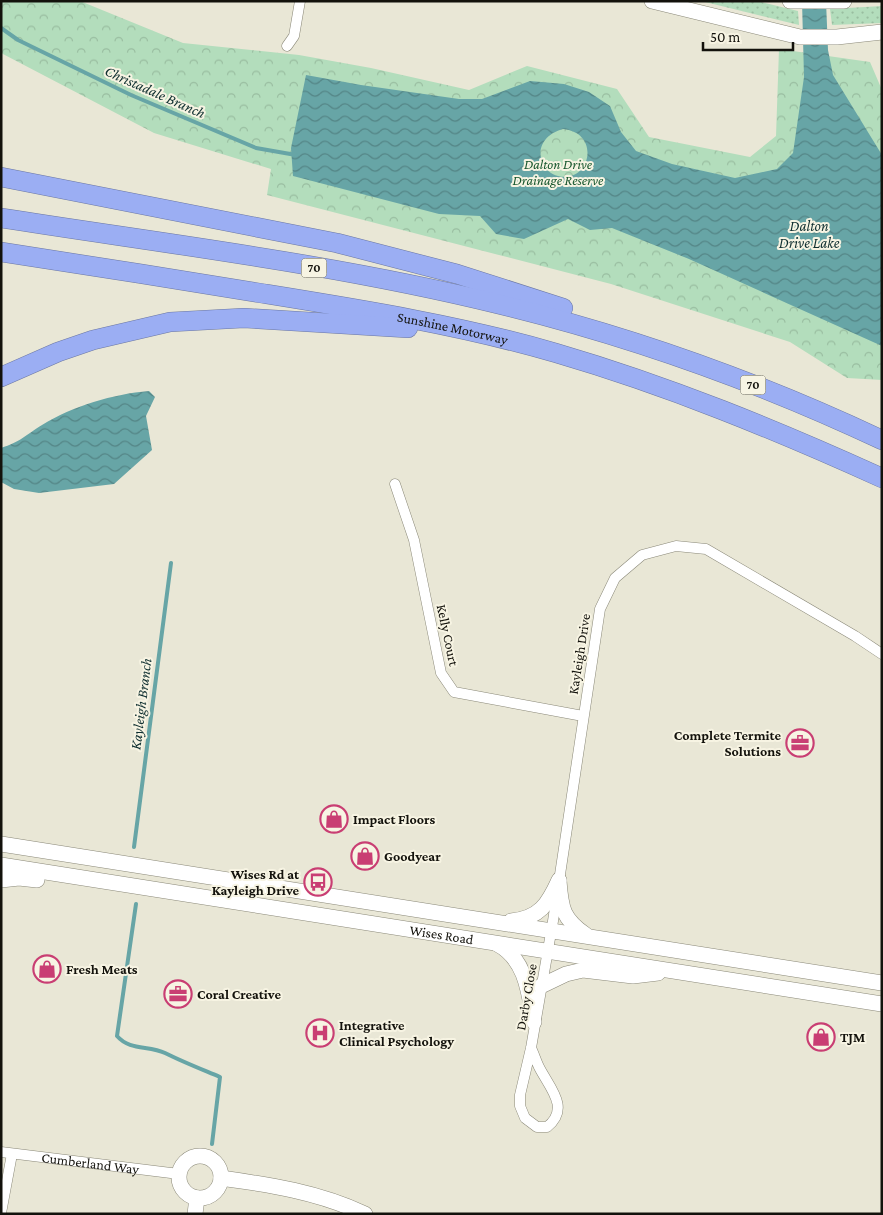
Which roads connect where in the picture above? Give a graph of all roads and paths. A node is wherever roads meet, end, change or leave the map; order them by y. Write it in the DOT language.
graph roads {
  1 [pos="300,1"];
  2 [pos="652,1"];
  3 [pos="844,1"];
  4 [pos="795,2"];
  5 [pos="833,2"];
  6 [pos="882,32"];
  7 [pos="287,46"];
  8 [pos="1,176"];
  9 [pos="1,218"];
  10 [pos="1,252"];
  11 [pos="434,323"];
  12 [pos="622,338"];
  13 [pos="1,377"];
  14 [pos="882,440"];
  15 [pos="882,478"];
  16 [pos="395,484"];
  17 [pos="882,654"];
  18 [pos="583,716"];
  19 [pos="1,844"];
  20 [pos="1,865"];
  21 [pos="1,880"];
  22 [pos="559,880"];
  23 [pos="106,881"];
  24 [pos="497,922"];
  25 [pos="552,931"];
  26 [pos="589,937"];
  27 [pos="493,942"];
  28 [pos="548,950"];
  29 [pos="680,971"];
  30 [pos="882,982"];
  31 [pos="541,986"];
  32 [pos="882,1004"];
  33 [pos="534,1022"];
  34 [pos="531,1048"];
  35 [pos="6,1153"];
  36 [pos="179,1174"];
  37 [pos="221,1178"];
  38 [pos="197,1198"];
  39 [pos="1,1213"];
  40 [pos="196,1214"];
  41 [pos="365,1214"];
  1 -- 7 [label="street"];
  2 -- 6 [label="main road"];
  3 -- 5 [label="main road"];
  4 -- 5 [label="main road"];
  8 -- 12 [label="highway"];
  9 -- 12 [label="highway, 70"];
  10 -- 11 [label="highway, Sunshine Motorway / 70"];
  11 -- 13 [label="highway"];
  11 -- 15 [label="highway, Sunshine Motorway / 70"];
  12 -- 14 [label="highway, 70"];
  16 -- 18 [label="street, Kelly Court"];
  17 -- 18 [label="street, Kayleigh Drive"];
  18 -- 22 [label="street, Kayleigh Drive"];
  19 -- 24 [label="main road, Wises Road"];
  20 -- 23 [label="main road, Wises Road"];
  21 -- 23 [label="main road"];
  22 -- 24 [label="main road"];
  22 -- 25 [label="street, Kayleigh Drive"];
  22 -- 26 [label="main road"];
  23 -- 27 [label="main road, Wises Road"];
  24 -- 25 [label="main road, Wises Road"];
  25 -- 26 [label="main road, Wises Road"];
  25 -- 28 [label="street, Kayleigh Drive"];
  26 -- 30 [label="main road, Wises Road"];
  27 -- 28 [label="main road, Wises Road"];
  27 -- 33 [label="main road"];
  28 -- 29 [label="main road, Wises Road"];
  28 -- 31 [label="street, Darby Close"];
  29 -- 31 [label="main road"];
  29 -- 32 [label="main road, Wises Road"];
  31 -- 33 [label="street, Darby Close"];
  33 -- 34 [label="street, Darby Close"];
  34 -- 34 [label="street, Darby Close"];
  35 -- 36 [label="street, Cumberland Way"];
  35 -- 39 [label="street"];
  36 -- 37 [label="main road"];
  36 -- 38 [label="main road"];
  37 -- 38 [label="main road"];
  37 -- 41 [label="main road"];
  38 -- 40 [label="main road"];
}
